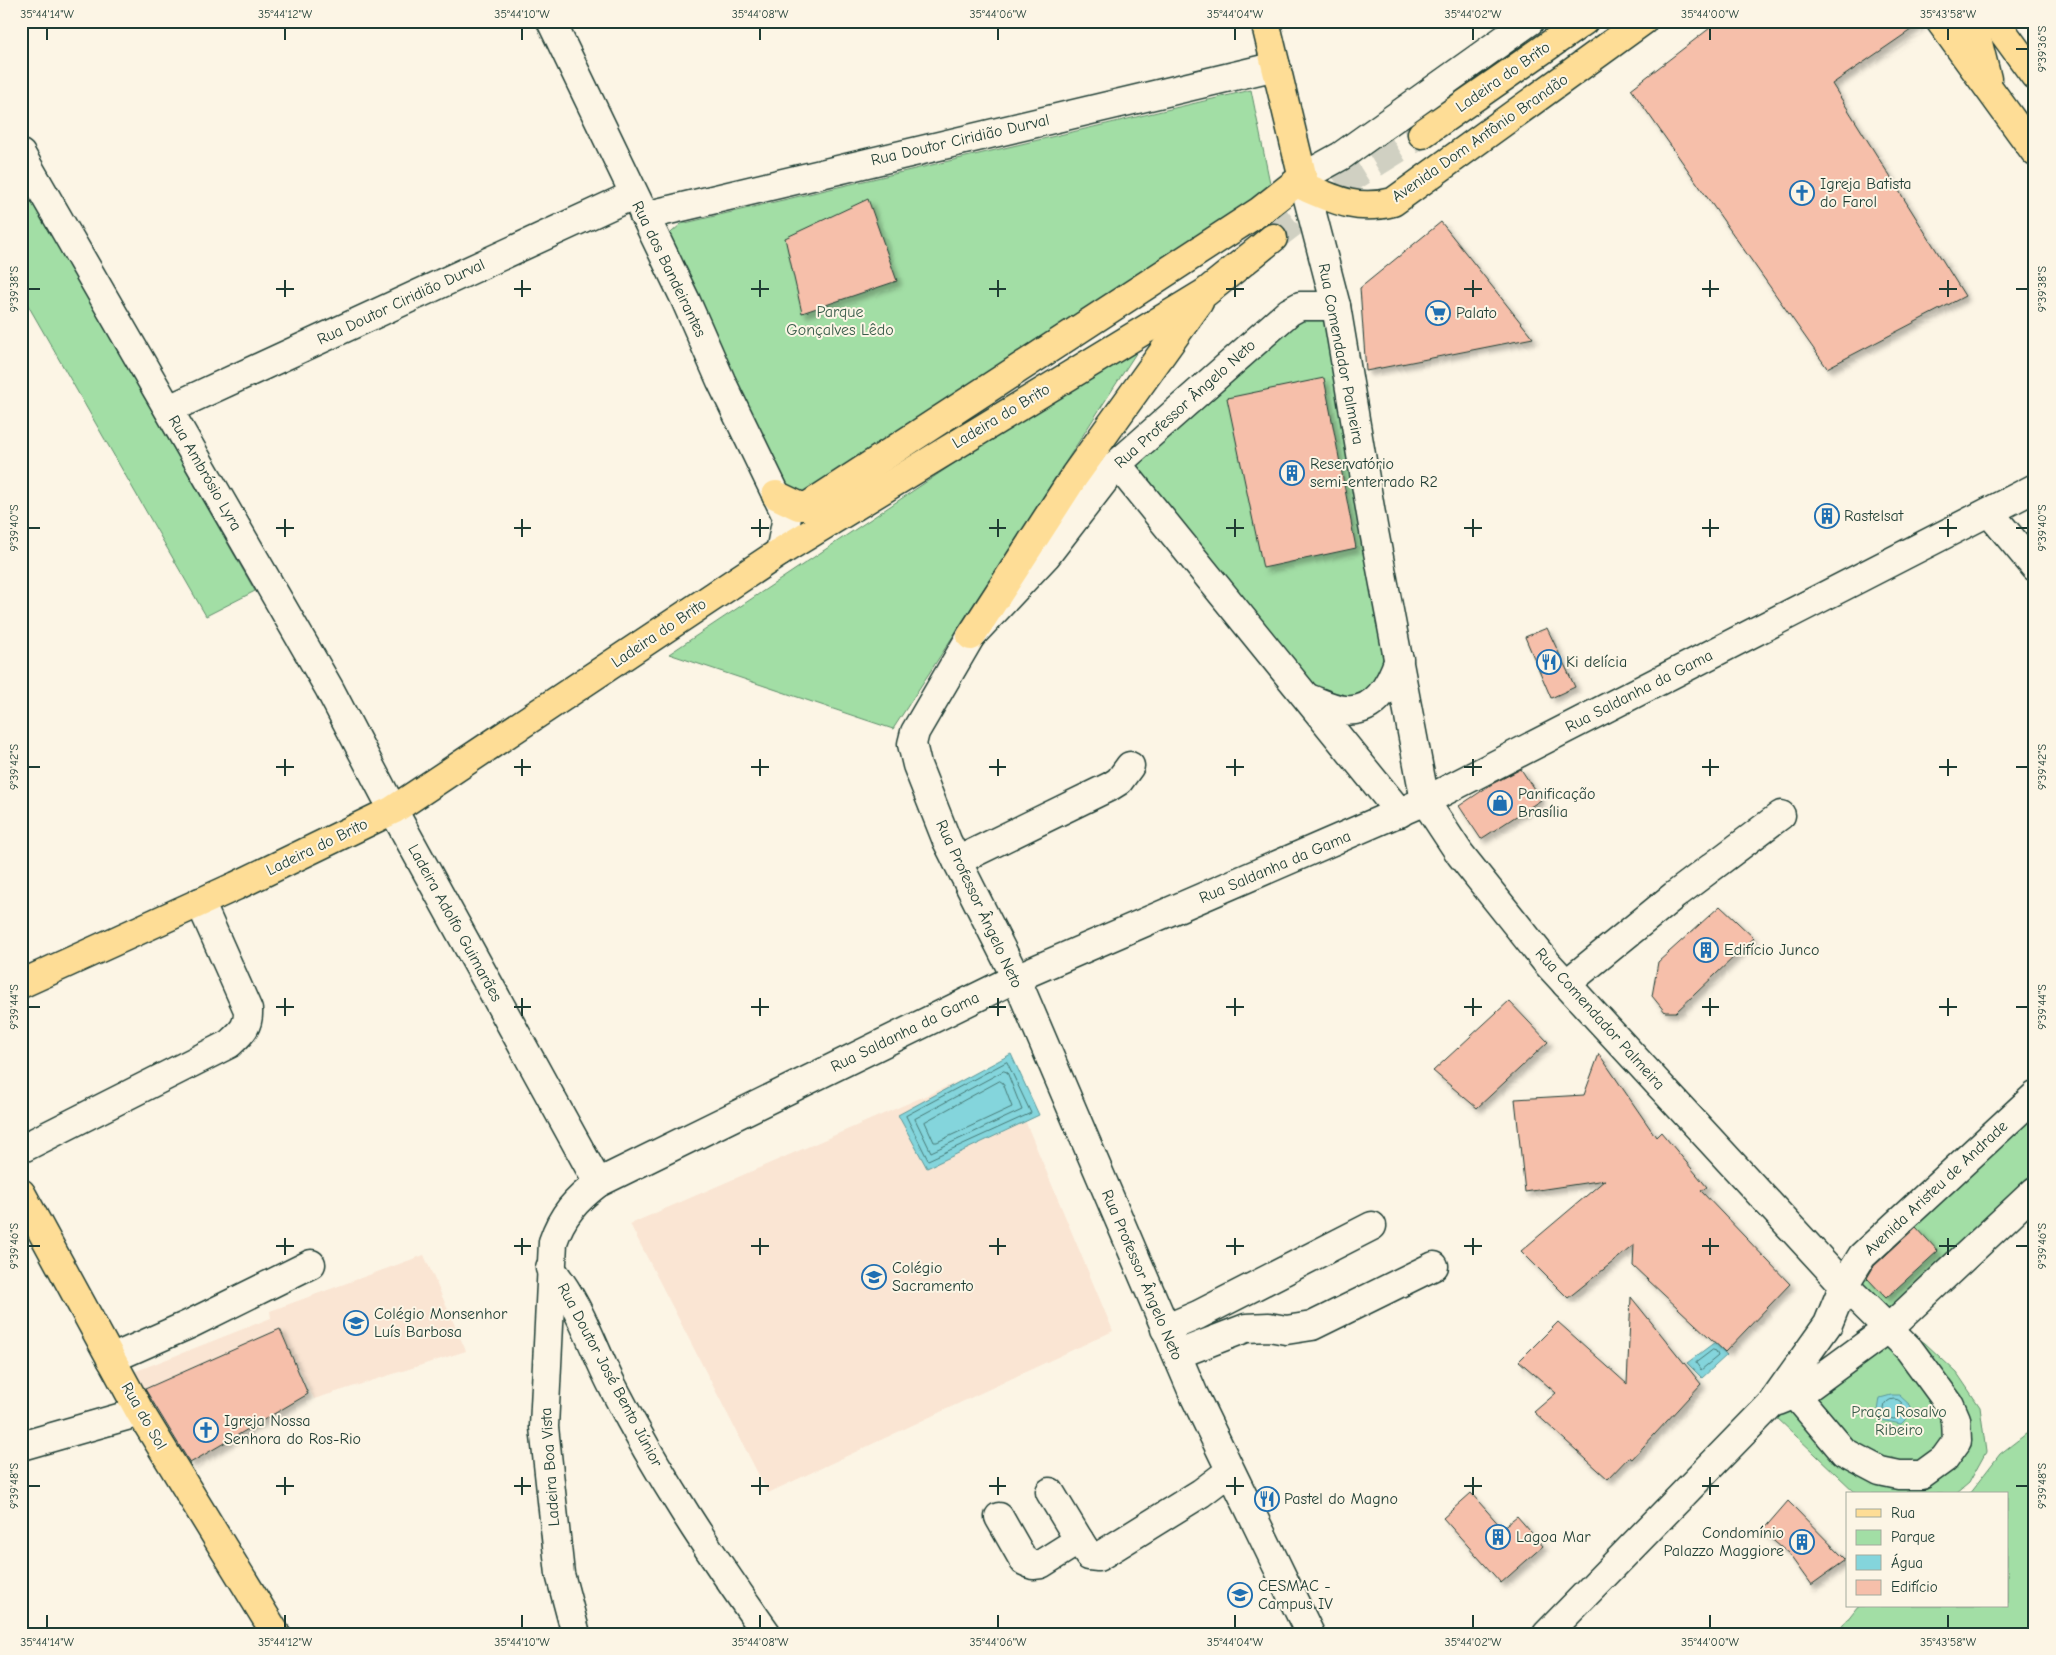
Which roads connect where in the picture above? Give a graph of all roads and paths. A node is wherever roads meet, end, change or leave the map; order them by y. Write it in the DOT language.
graph roads {
  1 [pos="551,21"];
  2 [pos="1265,21"];
  3 [pos="1530,21"];
  4 [pos="1584,21"];
  5 [pos="1643,21"];
  6 [pos="1940,21"];
  7 [pos="1964,21"];
  8 [pos="1995,21"];
  9 [pos="2018,21"];
  10 [pos="2035,43"];
  11 [pos="1276,66"];
  12 [pos="2035,76"];
  13 [pos="1991,94"];
  14 [pos="1422,134"];
  15 [pos="2035,152"];
  16 [pos="21,154"];
  17 [pos="1304,182"];
  18 [pos="639,205"];
  19 [pos="1273,238"];
  20 [pos="1206,293"];
  21 [pos="1336,306"];
  22 [pos="169,409"];
  23 [pos="1117,464"];
  24 [pos="2035,488"];
  25 [pos="782,506"];
  26 [pos="1990,512"];
  27 [pos="818,529"];
  28 [pos="780,552"];
  29 [pos="2035,567"];
  30 [pos="971,636"];
  31 [pos="1399,659"];
  32 [pos="1308,698"];
  33 [pos="1130,766"];
  34 [pos="1425,801"];
  35 [pos="389,802"];
  36 [pos="1400,813"];
  37 [pos="1781,815"];
  38 [pos="957,861"];
  39 [pos="200,902"];
  40 [pos="1016,978"];
  41 [pos="21,984"];
  42 [pos="1566,984"];
  43 [pos="2035,1096"];
  44 [pos="25,1147"];
  45 [pos="598,1183"];
  46 [pos="2035,1191"];
  47 [pos="21,1193"];
  48 [pos="1372,1226"];
  49 [pos="311,1264"];
  50 [pos="1434,1266"];
  51 [pos="550,1268"];
  52 [pos="1260,1282"];
  53 [pos="1844,1285"];
  54 [pos="1269,1327"];
  55 [pos="1889,1328"];
  56 [pos="1170,1341"];
  57 [pos="111,1359"];
  58 [pos="1783,1399"];
  59 [pos="140,1412"];
  60 [pos="21,1446"];
  61 [pos="1230,1471"];
  62 [pos="1050,1492"];
  63 [pos="999,1517"];
  64 [pos="1079,1540"];
  65 [pos="1546,1632"];
  66 [pos="276,1634"];
  67 [pos="576,1634"];
  68 [pos="767,1634"];
  69 [pos="1310,1634"];
  1 -- 18 [label="street, Rua dos Bandeirantes"];
  2 -- 11 [label="main road, Rua Comendador Palmeira"];
  3 -- 17 [label="street"];
  4 -- 14 [label="main road, Ladeira do Brito"];
  5 -- 17 [label="main road, Avenida Dom Antônio Brandão"];
  6 -- 13 [label="main road"];
  7 -- 13 [label="main road"];
  8 -- 12 [label="main road"];
  9 -- 10 [label="main road"];
  11 -- 17 [label="main road, Rua Comendador Palmeira"];
  11 -- 18 [label="street, Rua Doutor Ciridião Durval"];
  13 -- 15 [label="main road"];
  16 -- 22 [label="street, Rua Ambrósio Lyra"];
  17 -- 21 [label="street, Rua Comendador Palmeira"];
  17 -- 25 [label="main road, Ladeira do Brito"];
  18 -- 22 [label="street, Rua Doutor Ciridião Durval"];
  18 -- 25 [label="street, Rua dos Bandeirantes"];
  19 -- 20 [label="main road, Ladeira do Brito"];
  20 -- 27 [label="main road, Ladeira do Brito"];
  20 -- 30 [label="main road"];
  21 -- 23 [label="street, Rua Professor Ângelo Neto"];
  21 -- 31 [label="street, Rua Comendador Palmeira"];
  22 -- 35 [label="street, Rua Ambrósio Lyra"];
  23 -- 30 [label="street, Rua Professor Ângelo Neto"];
  23 -- 32 [label="street"];
  24 -- 26 [label="street, Rua Saldanha da Gama"];
  25 -- 27 [label="street"];
  25 -- 28 [label="street"];
  26 -- 29 [label="street"];
  26 -- 34 [label="street, Rua Saldanha da Gama"];
  27 -- 28 [label="main road, Ladeira do Brito"];
  28 -- 35 [label="main road, Ladeira do Brito"];
  30 -- 38 [label="street, Rua Professor Ângelo Neto"];
  31 -- 32 [label="street"];
  31 -- 34 [label="street, Rua Comendador Palmeira"];
  32 -- 36 [label="street"];
  33 -- 38 [label="street"];
  34 -- 36 [label="street, Rua Saldanha da Gama"];
  34 -- 42 [label="street, Rua Comendador Palmeira"];
  35 -- 39 [label="main road, Ladeira do Brito"];
  35 -- 45 [label="street, Ladeira Adolfo Guimarães"];
  36 -- 40 [label="street, Rua Saldanha da Gama"];
  37 -- 42 [label="street"];
  38 -- 40 [label="street, Rua Professor Ângelo Neto"];
  39 -- 41 [label="main road, Ladeira do Brito"];
  39 -- 44 [label="street"];
  40 -- 45 [label="street, Rua Saldanha da Gama"];
  40 -- 56 [label="street, Rua Professor Ângelo Neto"];
  42 -- 53 [label="street, Rua Comendador Palmeira"];
  43 -- 53 [label="street, Avenida Aristeu de Andrade"];
  45 -- 51 [label="street, Rua Saldanha da Gama"];
  46 -- 55 [label="street"];
  47 -- 57 [label="main road, Rua do Sol"];
  48 -- 52 [label="street"];
  49 -- 57 [label="street"];
  50 -- 54 [label="street"];
  51 -- 67 [label="street, Ladeira Boa Vista"];
  51 -- 68 [label="street, Rua Doutor José Bento Júnior"];
  52 -- 54 [label="street"];
  52 -- 56 [label="street"];
  53 -- 55 [label="street, Rua Comendador Palmeira"];
  53 -- 58 [label="street, Avenida Aristeu de Andrade"];
  54 -- 56 [label="street"];
  55 -- 58 [label="street"];
  55 -- 58 [label="street"];
  56 -- 61 [label="street, Rua Professor Ângelo Neto"];
  57 -- 59 [label="main road, Rua do Sol"];
  58 -- 65 [label="street"];
  59 -- 60 [label="street"];
  59 -- 66 [label="main road, Rua do Sol"];
  61 -- 64 [label="street"];
  61 -- 69 [label="street, Rua Professor Ângelo Neto"];
  62 -- 64 [label="street"];
  63 -- 64 [label="street"];
}
